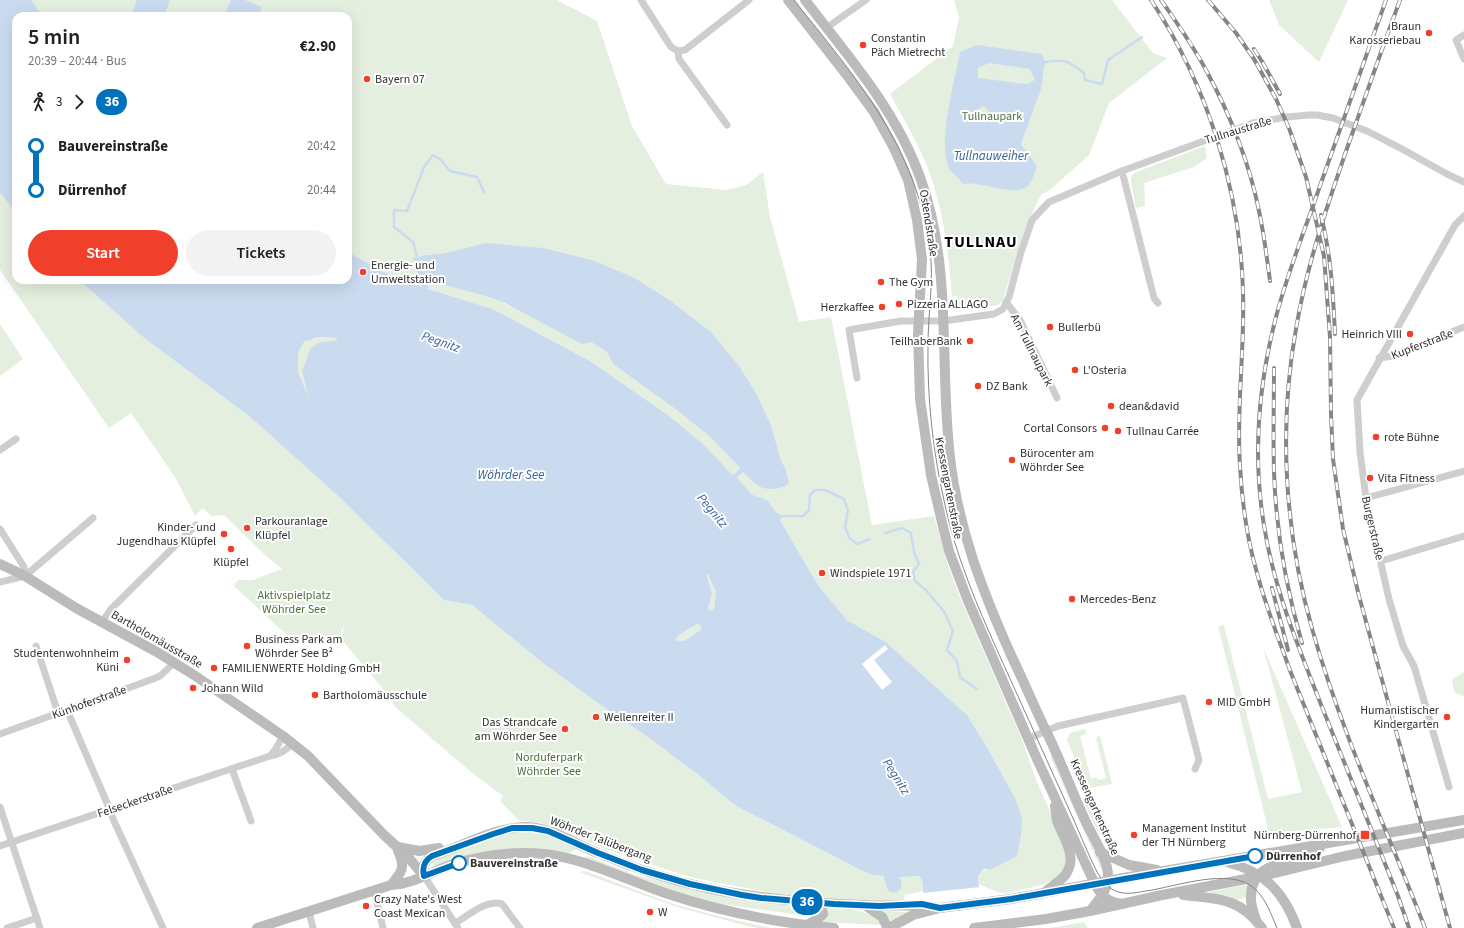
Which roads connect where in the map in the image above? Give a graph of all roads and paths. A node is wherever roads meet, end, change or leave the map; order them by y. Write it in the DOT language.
graph roads {
  1 [pos="641,0"];
  2 [pos="749,0"];
  3 [pos="788,0"];
  4 [pos="804,0"];
  5 [pos="866,0"];
  6 [pos="826,28"];
  7 [pos="1464,35"];
  8 [pos="678,50"];
  9 [pos="1464,59"];
  10 [pos="727,126"];
  11 [pos="1122,171"];
  12 [pos="1464,182"];
  13 [pos="1464,216"];
  14 [pos="1006,302"];
  15 [pos="1158,303"];
  16 [pos="918,321"];
  17 [pos="943,321"];
  18 [pos="1464,327"];
  19 [pos="1379,358"];
  20 [pos="857,378"];
  21 [pos="1057,398"];
  22 [pos="16,439"];
  23 [pos="0,450"];
  24 [pos="1464,471"];
  25 [pos="1366,498"];
  26 [pos="93,518"];
  27 [pos="196,525"];
  28 [pos="0,529"];
  29 [pos="1464,536"];
  30 [pos="1381,561"];
  31 [pos="0,564"];
  32 [pos="25,576"];
  33 [pos="0,582"];
  34 [pos="102,622"];
  35 [pos="36,646"];
  36 [pos="174,663"];
  37 [pos="67,710"];
  38 [pos="58,713"];
  39 [pos="1046,730"];
  40 [pos="0,734"];
  41 [pos="283,736"];
  42 [pos="1029,740"];
  43 [pos="292,744"];
  44 [pos="270,756"];
  45 [pos="232,769"];
  46 [pos="1195,769"];
  47 [pos="1449,787"];
  48 [pos="1054,794"];
  49 [pos="0,807"];
  50 [pos="110,810"];
  51 [pos="1464,820"];
  52 [pos="251,821"];
  53 [pos="1464,833"];
  54 [pos="12,842"];
  55 [pos="1335,842"];
  56 [pos="464,843"];
  57 [pos="0,846"];
  58 [pos="396,847"];
  59 [pos="1100,852"];
  60 [pos="598,853"];
  61 [pos="573,860"];
  62 [pos="1223,861"];
  63 [pos="1167,871"];
  64 [pos="424,876"];
  65 [pos="1259,876"];
  66 [pos="1107,882"];
  67 [pos="391,884"];
  68 [pos="1095,884"];
  69 [pos="374,890"];
  70 [pos="1043,893"];
  71 [pos="1171,893"];
  72 [pos="1102,896"];
  73 [pos="816,903"];
  74 [pos="1122,904"];
  75 [pos="866,906"];
  76 [pos="922,909"];
  77 [pos="1090,911"];
  78 [pos="309,912"];
  79 [pos="38,918"];
  80 [pos="1259,924"];
  81 [pos="807,925"];
  82 [pos="457,926"];
  83 [pos="986,927"];
  84 [pos="7,928"];
  85 [pos="40,928"];
  86 [pos="162,928"];
  87 [pos="258,928"];
  88 [pos="313,928"];
  89 [pos="383,928"];
  90 [pos="520,928"];
  91 [pos="830,928"];
  92 [pos="834,928"];
  93 [pos="889,928"];
  94 [pos="974,928"];
  95 [pos="1297,928"];
  1 -- 8 [label="street"];
  2 -- 8 [label="street"];
  3 -- 16 [label="main road, Ostendstraße"];
  4 -- 6 [label="main road, Ostendstraße"];
  5 -- 6 [label="street"];
  6 -- 17 [label="main road, Ostendstraße"];
  7 -- 9 [label="street"];
  8 -- 10 [label="street"];
  11 -- 12 [label="street, Tullnaustraße"];
  11 -- 14 [label="street, Tullnaustraße"];
  11 -- 15 [label="street"];
  13 -- 19 [label="street, Burgerstraße"];
  14 -- 17 [label="street, Tullnaustraße"];
  14 -- 21 [label="street, Am Tullnaupark"];
  16 -- 17 [label="street"];
  16 -- 20 [label="street"];
  16 -- 42 [label="main road, Kressengartenstraße"];
  17 -- 39 [label="main road, Kressengartenstraße"];
  18 -- 19 [label="street, Kupferstraße"];
  19 -- 25 [label="street, Burgerstraße"];
  22 -- 23 [label="street"];
  24 -- 25 [label="street"];
  25 -- 30 [label="street, Burgerstraße"];
  26 -- 32 [label="street"];
  27 -- 34 [label="street"];
  28 -- 32 [label="street"];
  29 -- 30 [label="street"];
  30 -- 47 [label="street, Burgerstraße"];
  31 -- 32 [label="main road, Bartholomäusstraße"];
  32 -- 33 [label="street"];
  32 -- 34 [label="main road, Bartholomäusstraße"];
  34 -- 36 [label="main road, Bartholomäusstraße"];
  35 -- 38 [label="street"];
  36 -- 37 [label="street, Künhoferstraße"];
  36 -- 41 [label="main road, Bartholomäusstraße"];
  37 -- 38 [label="street, Künhoferstraße"];
  37 -- 50 [label="street"];
  38 -- 40 [label="street, Künhoferstraße"];
  39 -- 42 [label="street"];
  39 -- 46 [label="street"];
  39 -- 59 [label="main road, Kressengartenstraße"];
  41 -- 43 [label="main road, Bartholomäusstraße"];
  41 -- 44 [label="street"];
  42 -- 48 [label="main road, Kressengartenstraße"];
  43 -- 44 [label="street, Felseckerstraße"];
  43 -- 58 [label="main road, Bartholomäusstraße"];
  44 -- 45 [label="street, Felseckerstraße"];
  45 -- 50 [label="street, Felseckerstraße"];
  45 -- 52 [label="street"];
  48 -- 68 [label="main road, Kressengartenstraße"];
  48 -- 70 [label="main road, Kressengartenstraße"];
  49 -- 54 [label="street"];
  50 -- 54 [label="street, Felseckerstraße"];
  50 -- 86 [label="street"];
  51 -- 55 [label="main road"];
  53 -- 65 [label="main road"];
  54 -- 57 [label="street, Felseckerstraße"];
  54 -- 79 [label="street"];
  55 -- 62 [label="main road"];
  55 -- 65 [label="main road"];
  56 -- 58 [label="main road"];
  56 -- 60 [label="main road, Wöhrder Talübergang"];
  56 -- 64 [label="main road, Wöhrder Talübergang"];
  58 -- 64 [label="main road, Bartholomäusstraße"];
  58 -- 67 [label="main road"];
  59 -- 63 [label="main road"];
  59 -- 66 [label="main road, Kressengartenstraße"];
  60 -- 61 [label="main road"];
  60 -- 73 [label="main road, Wöhrder Talübergang"];
  61 -- 64 [label="main road"];
  61 -- 81 [label="main road"];
  62 -- 63 [label="main road"];
  62 -- 65 [label="main road"];
  63 -- 66 [label="main road"];
  64 -- 67 [label="main road"];
  64 -- 82 [label="street"];
  65 -- 71 [label="main road"];
  65 -- 80 [label="main road"];
  65 -- 95 [label="main road"];
  66 -- 68 [label="main road"];
  66 -- 72 [label="main road, Kressengartenstraße"];
  67 -- 69 [label="main road"];
  68 -- 70 [label="main road"];
  68 -- 72 [label="main road, Kressengartenstraße"];
  69 -- 78 [label="main road"];
  69 -- 89 [label="street"];
  70 -- 76 [label="main road"];
  71 -- 74 [label="main road"];
  71 -- 80 [label="main road"];
  72 -- 74 [label="main road"];
  72 -- 77 [label="main road, Kressengartenstraße"];
  73 -- 75 [label="main road, Wöhrder Talübergang"];
  73 -- 81 [label="main road"];
  74 -- 77 [label="main road"];
  75 -- 76 [label="main road, Wöhrder Talübergang"];
  75 -- 93 [label="main road"];
  76 -- 93 [label="main road"];
  77 -- 83 [label="main road"];
  78 -- 87 [label="main road"];
  78 -- 88 [label="street"];
  79 -- 84 [label="street"];
  79 -- 85 [label="street"];
  81 -- 91 [label="main road"];
  82 -- 90 [label="street"];
  83 -- 94 [label="main road"];
  91 -- 92 [label="main road"];
}
